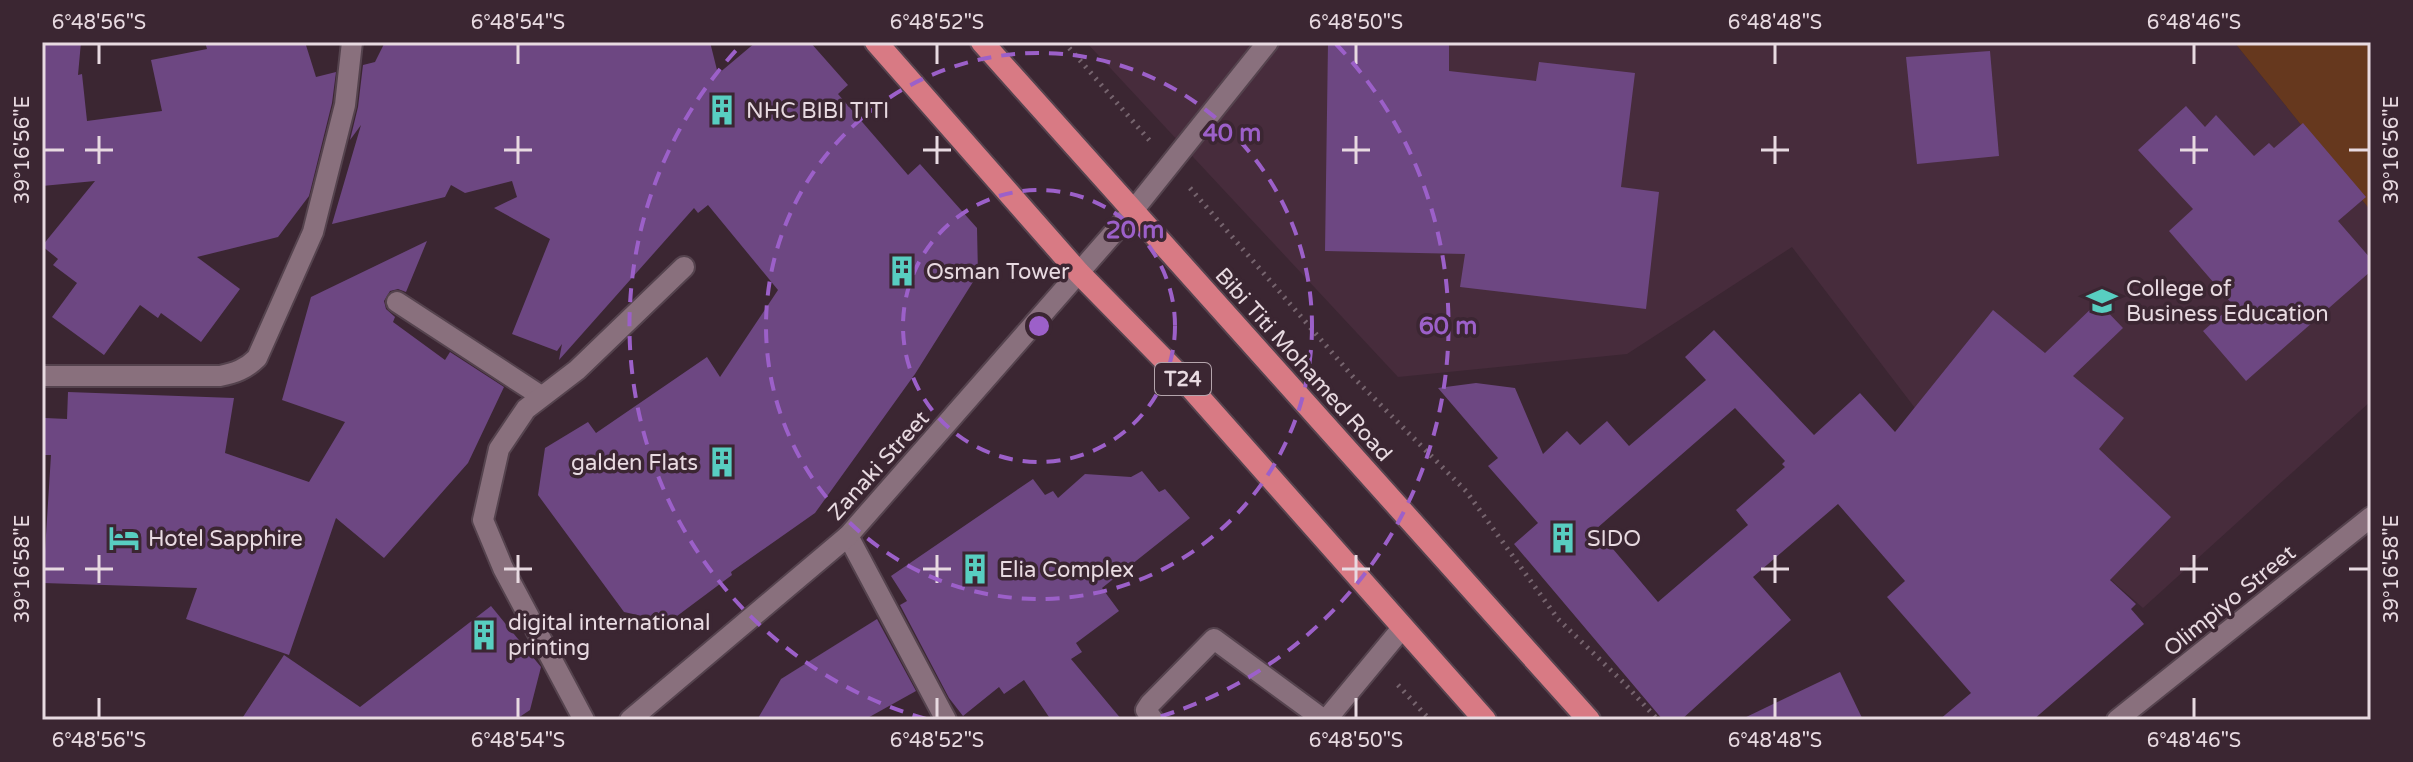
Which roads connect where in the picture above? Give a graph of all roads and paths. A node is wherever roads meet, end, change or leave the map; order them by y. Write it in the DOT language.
graph roads {
  1 [pos="352,42"];
  2 [pos="876,42"];
  3 [pos="982,42"];
  4 [pos="1064,42"];
  5 [pos="1268,42"];
  6 [pos="1170,164"];
  7 [pos="1132,212"];
  8 [pos="684,267"];
  9 [pos="1079,273"];
  10 [pos="397,302"];
  11 [pos="42,376"];
  12 [pos="541,396"];
  13 [pos="2371,517"];
  14 [pos="848,536"];
  15 [pos="1403,627"];
  16 [pos="584,720"];
  17 [pos="630,720"];
  18 [pos="946,720"];
  19 [pos="1153,720"];
  20 [pos="1325,720"];
  21 [pos="1485,720"];
  22 [pos="1589,720"];
  23 [pos="1658,720"];
  24 [pos="2117,720"];
  1 -- 11 [label="street"];
  2 -- 9 [label="highway, T24"];
  3 -- 7 [label="highway, Bibi Titi Mohamed Road"];
  4 -- 6 [label="path"];
  5 -- 6 [label="street, Zanaki Street"];
  6 -- 7 [label="street, Zanaki Street"];
  6 -- 23 [label="path"];
  7 -- 9 [label="street, Zanaki Street"];
  7 -- 22 [label="highway, Bibi Titi Mohamed Road"];
  8 -- 12 [label="street"];
  9 -- 14 [label="street, Zanaki Street"];
  9 -- 15 [label="highway, T24"];
  10 -- 12 [label="street"];
  12 -- 16 [label="street"];
  13 -- 24 [label="street, Olimpiyo Street"];
  14 -- 17 [label="street, Zanaki Street"];
  14 -- 18 [label="street"];
  15 -- 20 [label="street"];
  15 -- 21 [label="highway, T24"];
  19 -- 20 [label="street"];
}
